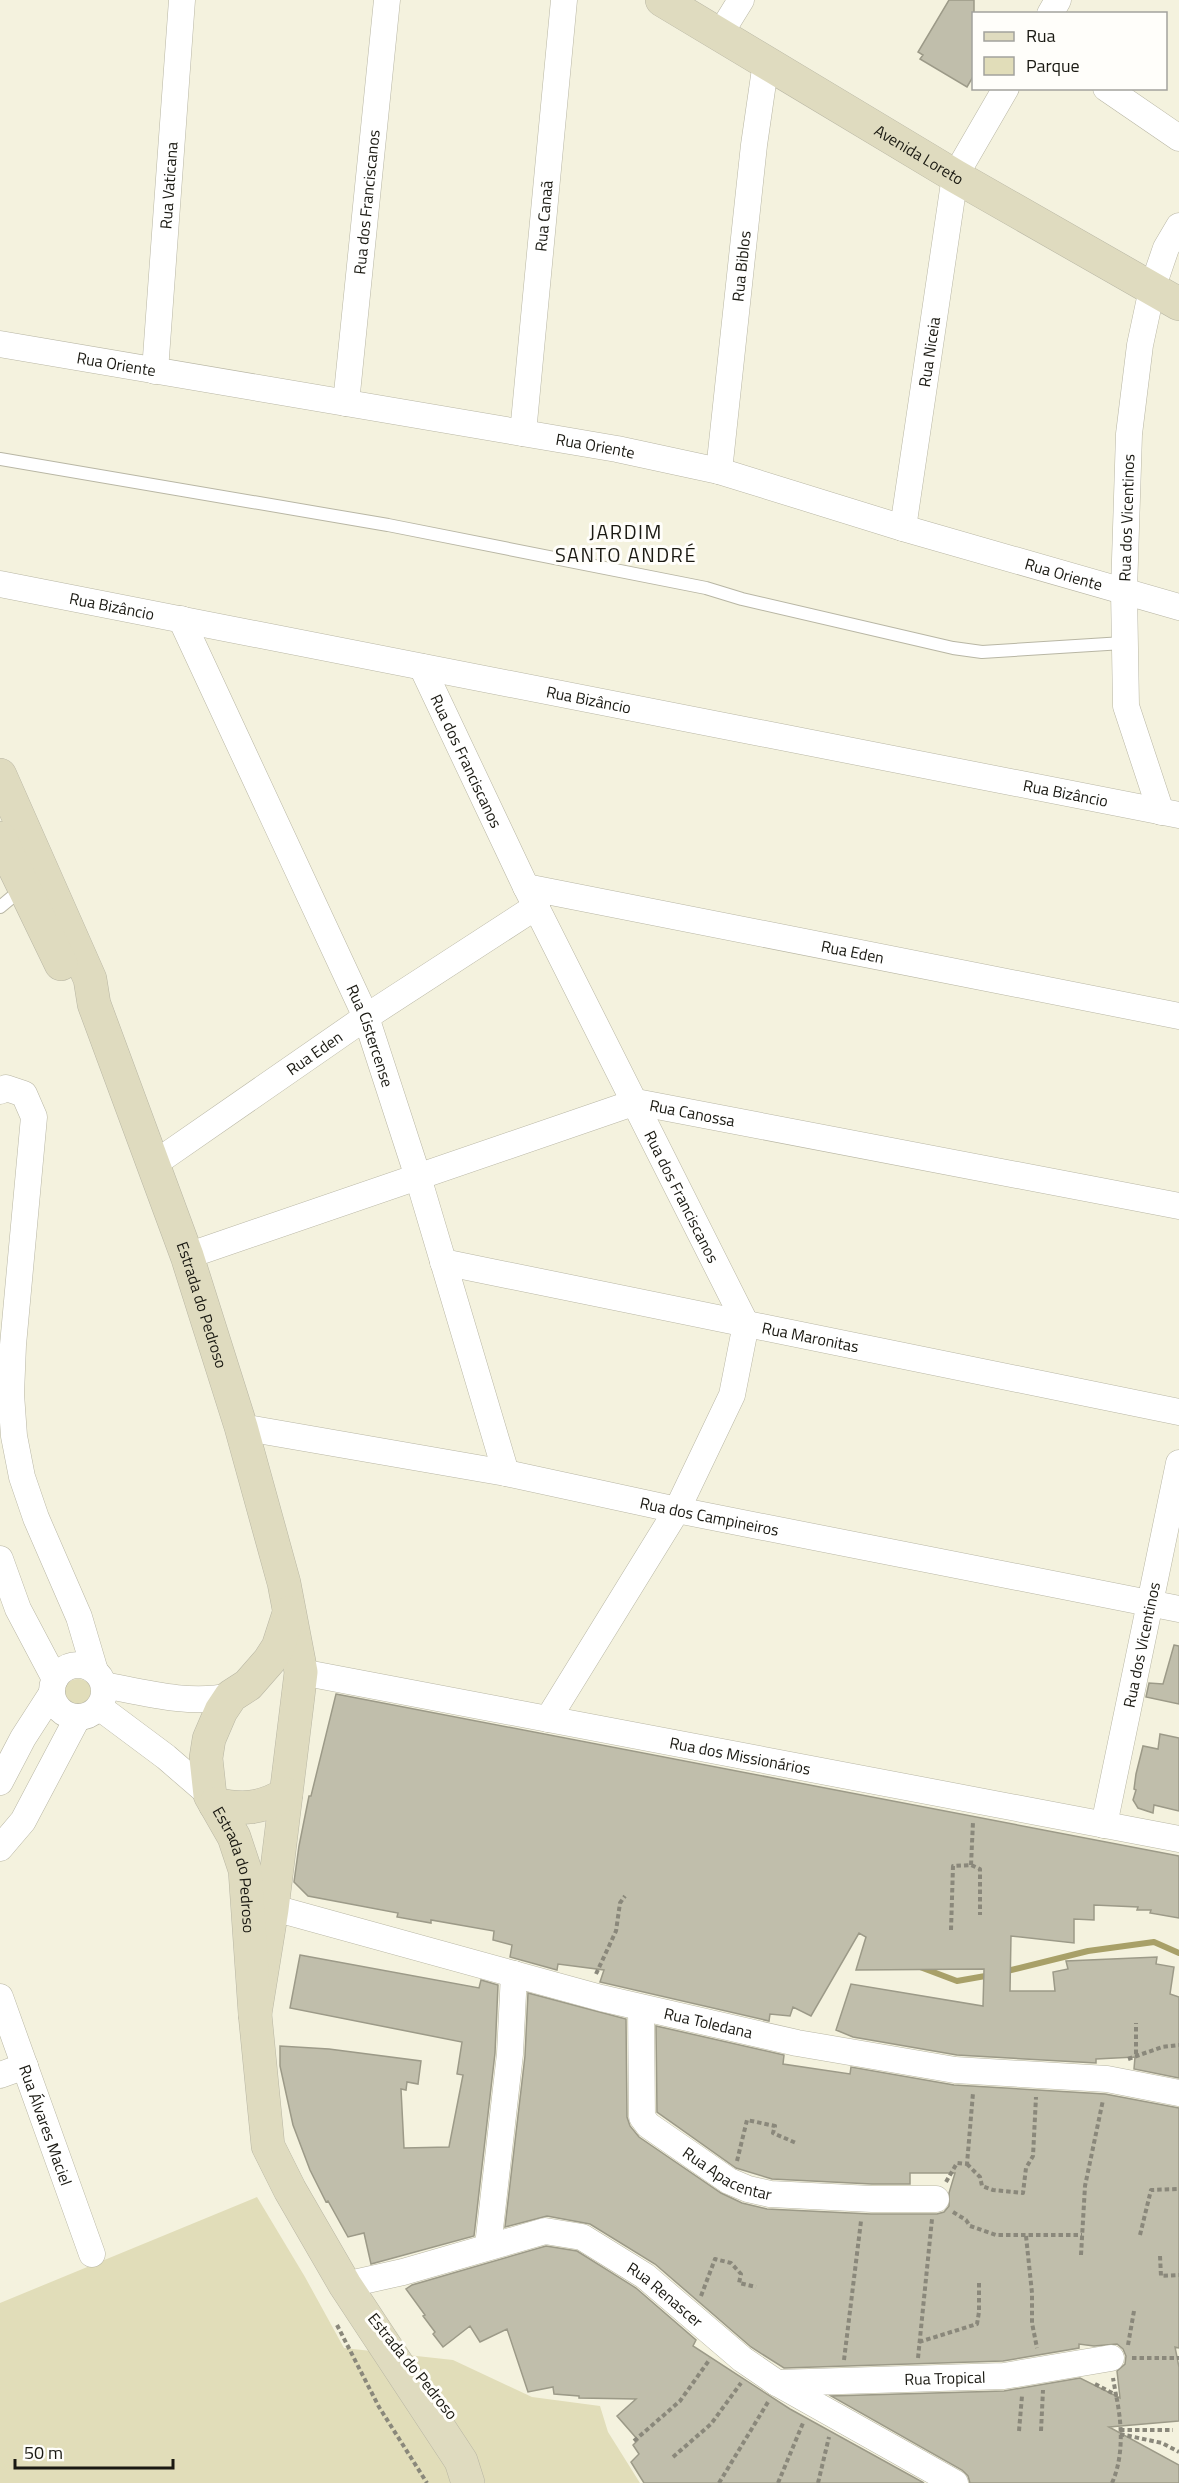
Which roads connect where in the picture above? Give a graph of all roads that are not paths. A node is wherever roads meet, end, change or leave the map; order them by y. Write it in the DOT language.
graph roads {
  1 [pos="182,0"];
  2 [pos="387,0"];
  3 [pos="564,0"];
  4 [pos="662,0"];
  5 [pos="741,0"];
  6 [pos="720,34"];
  7 [pos="766,62"];
  8 [pos="1005,90"];
  9 [pos="1109,90"];
  10 [pos="1179,138"];
  11 [pos="955,176"];
  12 [pos="1179,226"];
  13 [pos="1165,296"];
  14 [pos="0,344"];
  15 [pos="155,371"];
  16 [pos="346,403"];
  17 [pos="523,433"];
  18 [pos="0,459"];
  19 [pos="719,471"];
  20 [pos="903,528"];
  21 [pos="0,584"];
  22 [pos="1124,591"];
  23 [pos="1179,607"];
  24 [pos="181,620"];
  25 [pos="1123,643"];
  26 [pos="422,667"];
  27 [pos="0,775"];
  28 [pos="1170,814"];
  29 [pos="0,838"];
  30 [pos="22,889"];
  31 [pos="532,897"];
  32 [pos="1179,1016"];
  33 [pos="366,1017"];
  34 [pos="0,1091"];
  35 [pos="636,1102"];
  36 [pos="154,1164"];
  37 [pos="418,1177"];
  38 [pos="1179,1206"];
  39 [pos="187,1256"];
  40 [pos="443,1262"];
  41 [pos="746,1324"];
  42 [pos="1179,1412"];
  43 [pos="241,1427"];
  44 [pos="1179,1463"];
  45 [pos="506,1473"];
  46 [pos="677,1510"];
  47 [pos="0,1559"];
  48 [pos="1150,1603"];
  49 [pos="1179,1608"];
  50 [pos="289,1613"];
  51 [pos="301,1672"];
  52 [pos="53,1686"];
  53 [pos="239,1691"];
  54 [pos="94,1695"];
  55 [pos="548,1719"];
  56 [pos="0,1782"];
  57 [pos="286,1794"];
  58 [pos="212,1800"];
  59 [pos="1104,1825"];
  60 [pos="1179,1839"];
  61 [pos="0,1848"];
  62 [pos="260,1905"];
  63 [pos="514,1974"];
  64 [pos="0,1997"];
  65 [pos="641,2008"];
  66 [pos="24,2066"];
  67 [pos="0,2075"];
  68 [pos="1179,2093"];
  69 [pos="936,2199"];
  70 [pos="488,2246"];
  71 [pos="92,2254"];
  72 [pos="345,2285"];
  73 [pos="1116,2363"];
  74 [pos="778,2384"];
  75 [pos="468,2483"];
  76 [pos="490,2483"];
  77 [pos="955,2483"];
  1 -- 15 [label="street, Rua Vaticana"];
  2 -- 16 [label="street, Rua dos Franciscanos"];
  3 -- 17 [label="street, Rua Canaã"];
  4 -- 6 [label="main road, Avenida Loreto"];
  5 -- 6 [label="street"];
  6 -- 7 [label="main road, Avenida Loreto"];
  7 -- 11 [label="main road, Avenida Loreto"];
  7 -- 19 [label="street, Rua Biblos"];
  8 -- 11 [label="street"];
  9 -- 10 [label="street"];
  11 -- 13 [label="main road, Avenida Loreto"];
  11 -- 20 [label="street, Rua Niceia"];
  12 -- 13 [label="street, Rua dos Vicentinos"];
  13 -- 22 [label="street, Rua dos Vicentinos"];
  14 -- 15 [label="street, Rua Oriente"];
  15 -- 16 [label="street, Rua Oriente"];
  16 -- 17 [label="street, Rua Oriente"];
  17 -- 19 [label="street, Rua Oriente"];
  18 -- 25 [label="lane"];
  19 -- 20 [label="street, Rua Oriente"];
  20 -- 22 [label="street, Rua Oriente"];
  21 -- 24 [label="street, Rua Bizâncio"];
  22 -- 23 [label="street, Rua Oriente"];
  22 -- 25 [label="street, Rua dos Vicentinos"];
  24 -- 26 [label="street, Rua Bizâncio"];
  24 -- 33 [label="street, Rua Cistercense"];
  25 -- 28 [label="street, Rua dos Vicentinos"];
  26 -- 28 [label="street, Rua Bizâncio"];
  26 -- 31 [label="street, Rua dos Franciscanos"];
  27 -- 30 [label="main road, Estrada do Pedroso"];
  29 -- 30 [label="main road, Estrada do Pedroso"];
  30 -- 36 [label="main road, Estrada do Pedroso"];
  31 -- 32 [label="street, Rua Eden"];
  31 -- 33 [label="street, Rua Eden"];
  31 -- 35 [label="street, Rua dos Franciscanos"];
  33 -- 36 [label="street, Rua Eden"];
  33 -- 37 [label="street, Rua Cistercense"];
  34 -- 54 [label="street"];
  35 -- 37 [label="street, Rua Canossa"];
  35 -- 38 [label="street, Rua Canossa"];
  35 -- 41 [label="street, Rua dos Franciscanos"];
  36 -- 39 [label="main road, Estrada do Pedroso"];
  37 -- 39 [label="street, Rua Canossa"];
  37 -- 40 [label="street, Rua Cistercense"];
  39 -- 43 [label="main road, Estrada do Pedroso"];
  40 -- 41 [label="street, Rua Maronitas"];
  40 -- 45 [label="street, Rua Cistercense"];
  41 -- 42 [label="street, Rua Maronitas"];
  41 -- 46 [label="street"];
  43 -- 45 [label="street, Rua dos Campineiros"];
  43 -- 50 [label="main road, Estrada do Pedroso"];
  44 -- 48 [label="street, Rua dos Vicentinos"];
  45 -- 46 [label="street, Rua dos Campineiros"];
  46 -- 48 [label="street, Rua dos Campineiros"];
  46 -- 55 [label="street"];
  47 -- 52 [label="street"];
  48 -- 49 [label="street, Rua dos Campineiros"];
  48 -- 59 [label="street, Rua dos Vicentinos"];
  50 -- 51 [label="main road, Estrada do Pedroso"];
  50 -- 53 [label="main road, Estrada do Pedroso"];
  51 -- 53 [label="main road"];
  51 -- 55 [label="street, Rua dos Missionários"];
  51 -- 57 [label="main road, Estrada do Pedroso"];
  52 -- 54 [label="street"];
  52 -- 54 [label="street"];
  52 -- 56 [label="street"];
  53 -- 54 [label="street"];
  53 -- 58 [label="main road, Estrada do Pedroso"];
  54 -- 58 [label="street"];
  54 -- 61 [label="street"];
  55 -- 59 [label="street, Rua dos Missionários"];
  57 -- 58 [label="main road"];
  57 -- 62 [label="main road, Estrada do Pedroso"];
  58 -- 62 [label="main road, Estrada do Pedroso"];
  59 -- 60 [label="street, Rua dos Missionários"];
  62 -- 63 [label="street, Rua Toledana"];
  62 -- 72 [label="main road, Estrada do Pedroso"];
  63 -- 65 [label="street, Rua Toledana"];
  63 -- 70 [label="street"];
  64 -- 66 [label="street, Rua Álvares Maciel"];
  65 -- 68 [label="street, Rua Toledana"];
  65 -- 69 [label="street, Rua Apacentar"];
  66 -- 67 [label="street"];
  66 -- 71 [label="street, Rua Álvares Maciel"];
  70 -- 72 [label="street, Rua Renascer"];
  70 -- 74 [label="street, Rua Renascer"];
  72 -- 75 [label="main road, Estrada do Pedroso"];
  72 -- 76 [label="main road, Estrada do Pedroso"];
  73 -- 74 [label="street, Rua Tropical"];
  74 -- 77 [label="street, Rua Renascer"];
}
